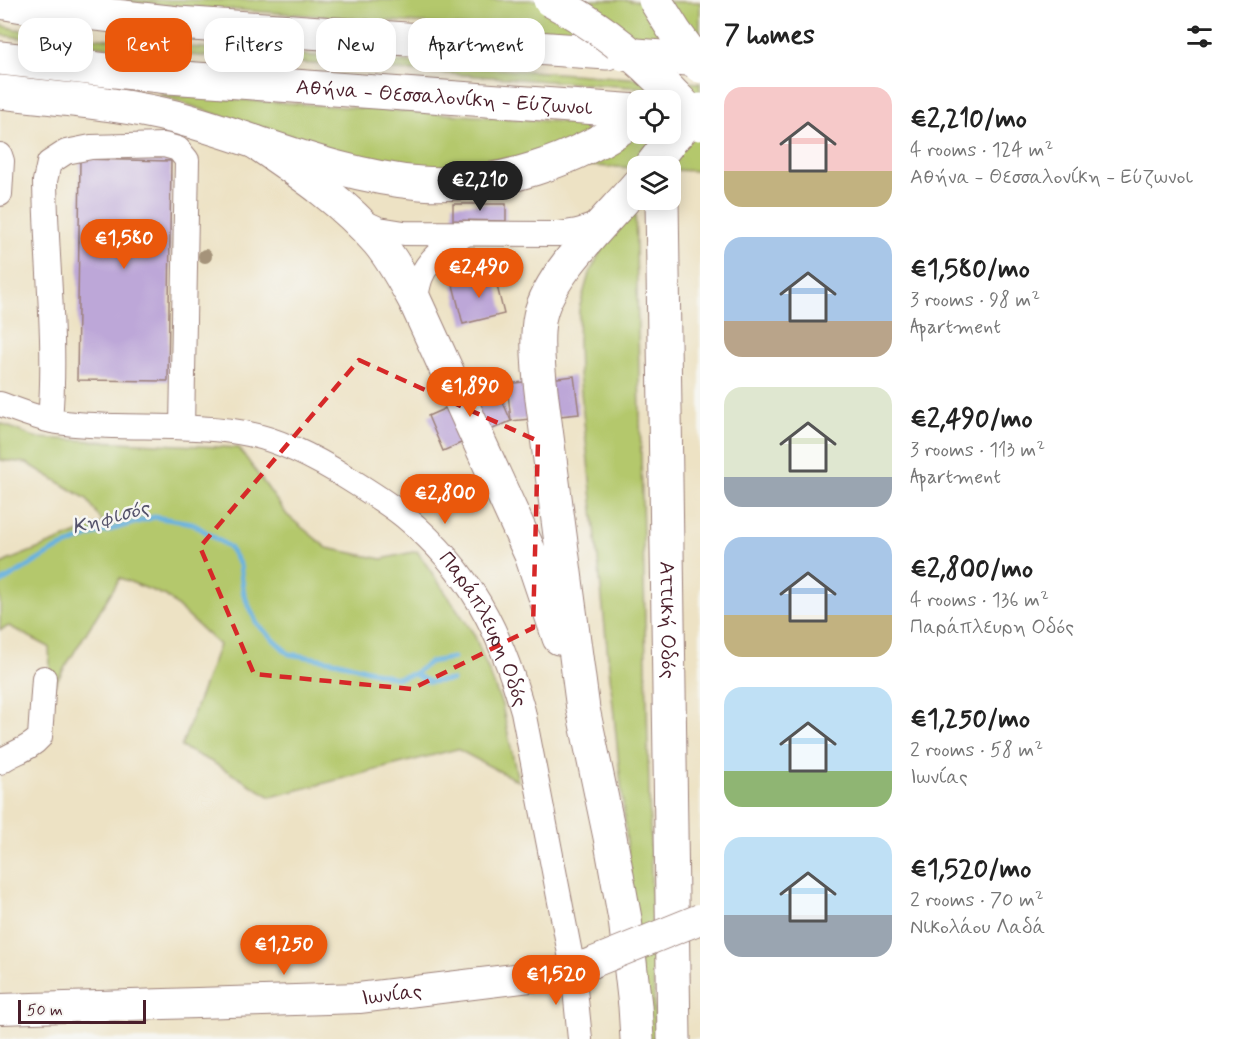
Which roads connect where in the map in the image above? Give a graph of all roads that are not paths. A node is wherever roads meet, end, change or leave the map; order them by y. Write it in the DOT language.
graph roads {
  1 [pos="550,0"];
  2 [pos="657,0"];
  3 [pos="0,2"];
  4 [pos="0,58"];
  5 [pos="700,63"];
  6 [pos="660,90"];
  7 [pos="671,90"];
  8 [pos="0,92"];
  9 [pos="622,110"];
  10 [pos="700,110"];
  11 [pos="681,114"];
  12 [pos="700,116"];
  13 [pos="700,124"];
  14 [pos="627,125"];
  15 [pos="255,142"];
  16 [pos="0,155"];
  17 [pos="659,156"];
  18 [pos="0,194"];
  19 [pos="627,196"];
  20 [pos="662,210"];
  21 [pos="611,214"];
  22 [pos="356,218"];
  23 [pos="467,233"];
  24 [pos="415,301"];
  25 [pos="0,404"];
  26 [pos="50,420"];
  27 [pos="182,427"];
  28 [pos="44,678"];
  29 [pos="583,709"];
  30 [pos="0,762"];
  31 [pos="700,919"];
  32 [pos="581,967"];
  33 [pos="0,1009"];
  34 [pos="580,1039"];
  35 [pos="637,1039"];
  36 [pos="674,1039"];
  1 -- 13 [label="highway, bridge"];
  2 -- 5 [label="highway, bridge"];
  2 -- 6 [label="highway"];
  3 -- 5 [label="highway, bridge"];
  4 -- 9 [label="highway, Αθήνα - Θεσσαλονίκη - Εύζωνοι"];
  5 -- 7 [label="highway, bridge"];
  8 -- 15 [label="highway"];
  10 -- 17 [label="highway, bridge"];
  11 -- 12 [label="highway"];
  14 -- 15 [label="highway"];
  15 -- 22 [label="highway"];
  16 -- 18 [label="street"];
  19 -- 21 [label="highway"];
  20 -- 36 [label="highway, Αττική Οδός"];
  21 -- 23 [label="street"];
  21 -- 29 [label="highway"];
  22 -- 23 [label="street"];
  22 -- 24 [label="highway"];
  23 -- 24 [label="street"];
  24 -- 29 [label="highway"];
  25 -- 26 [label="street, Παράπλευρη Οδός"];
  26 -- 27 [label="street, Παράπλευρη Οδός"];
  26 -- 27 [label="street"];
  27 -- 32 [label="street, Παράπλευρη Οδός"];
  28 -- 30 [label="street"];
  29 -- 35 [label="highway"];
  31 -- 32 [label="main road, Ιωνίας, bridge"];
  32 -- 33 [label="main road, Ιωνίας"];
  32 -- 34 [label="street, Παράπλευρη Οδός"];
}
